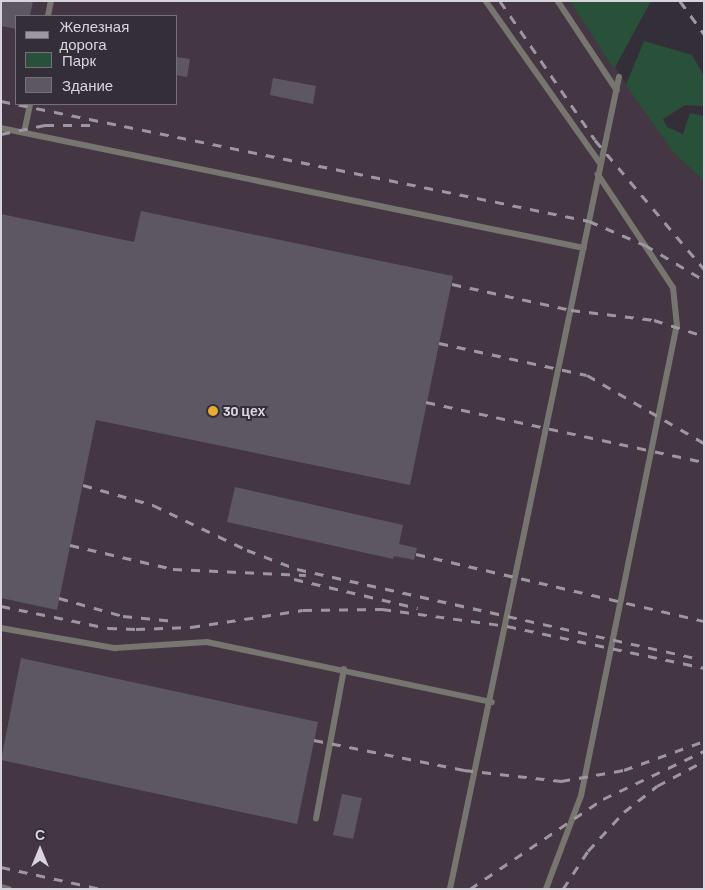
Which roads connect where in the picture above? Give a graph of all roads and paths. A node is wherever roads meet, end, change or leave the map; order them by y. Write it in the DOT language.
graph roads {
  1 [pos="51,1"];
  2 [pos="486,1"];
  3 [pos="558,1"];
  4 [pos="48,15"];
  5 [pos="619,77"];
  6 [pos="617,90"];
  7 [pos="30,105"];
  8 [pos="1,128"];
  9 [pos="24,133"];
  10 [pos="601,164"];
  11 [pos="598,175"];
  12 [pos="584,248"];
  13 [pos="1,628"];
  14 [pos="344,670"];
  15 [pos="492,702"];
  16 [pos="316,819"];
  17 [pos="1,887"];
  18 [pos="9,889"];
  19 [pos="450,889"];
  20 [pos="546,889"];
  1 -- 4 [label="lane"];
  2 -- 10 [label="lane"];
  3 -- 6 [label="lane"];
  5 -- 6 [label="lane"];
  6 -- 10 [label="lane"];
  7 -- 9 [label="lane"];
  8 -- 9 [label="lane"];
  9 -- 12 [label="lane"];
  10 -- 11 [label="lane"];
  11 -- 12 [label="lane"];
  11 -- 20 [label="lane"];
  12 -- 15 [label="lane"];
  13 -- 14 [label="lane"];
  14 -- 15 [label="lane"];
  14 -- 16 [label="lane"];
  15 -- 19 [label="lane"];
  17 -- 18 [label="lane"];
}
